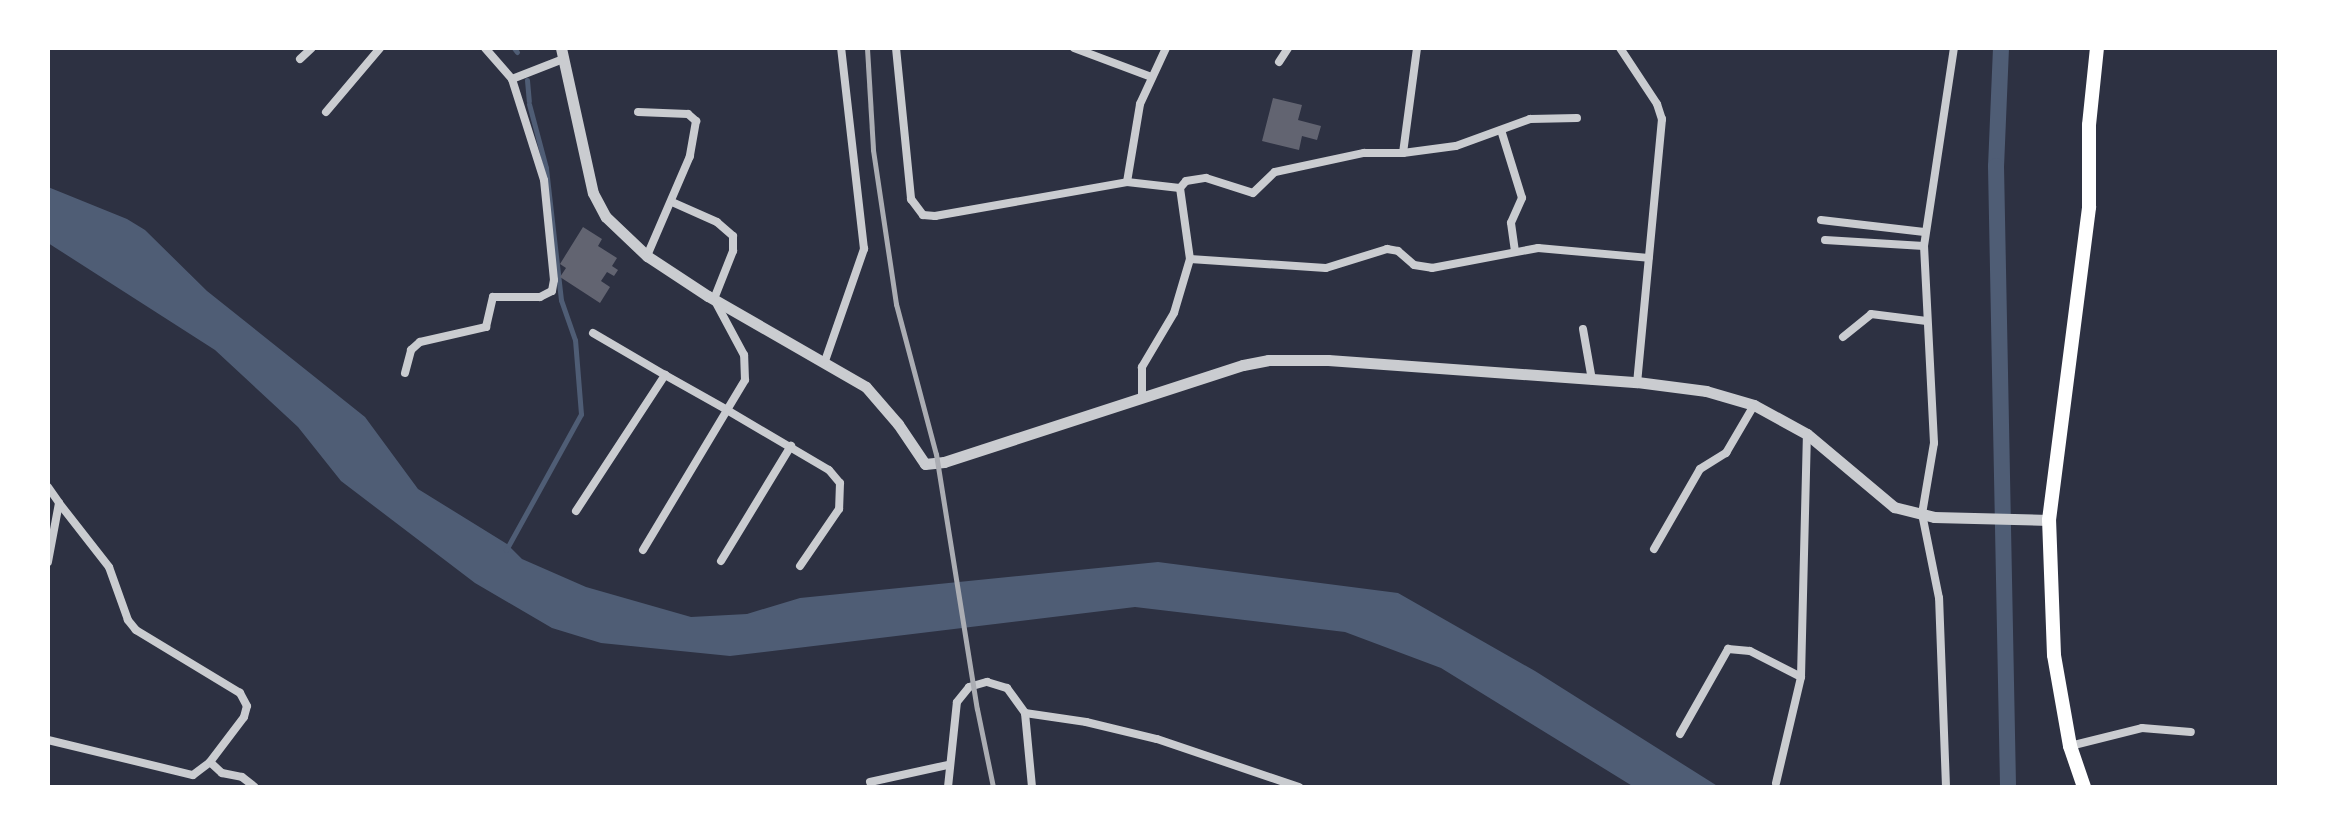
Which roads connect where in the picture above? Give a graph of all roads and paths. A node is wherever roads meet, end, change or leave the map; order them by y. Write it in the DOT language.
graph roads {
  1 [pos="312,48"];
  2 [pos="380,48"];
  3 [pos="485,48"];
  4 [pos="841,48"];
  5 [pos="896,48"];
  6 [pos="1074,48"];
  7 [pos="1166,48"];
  8 [pos="1288,48"];
  9 [pos="1417,48"];
  10 [pos="1620,48"];
  11 [pos="1954,48"];
  12 [pos="2097,48"];
  13 [pos="562,53"];
  14 [pos="300,59"];
  15 [pos="1279,62"];
  16 [pos="1151,77"];
  17 [pos="512,79"];
  18 [pos="326,112"];
  19 [pos="638,112"];
  20 [pos="1577,118"];
  21 [pos="1501,130"];
  22 [pos="1403,153"];
  23 [pos="1127,182"];
  24 [pos="1180,188"];
  25 [pos="672,202"];
  26 [pos="1821,220"];
  27 [pos="1924,232"];
  28 [pos="1825,240"];
  29 [pos="1924,246"];
  30 [pos="1515,252"];
  31 [pos="647,256"];
  32 [pos="1649,258"];
  33 [pos="1190,259"];
  34 [pos="714,299"];
  35 [pos="1927,321"];
  36 [pos="1583,329"];
  37 [pos="593,333"];
  38 [pos="1843,337"];
  39 [pos="825,361"];
  40 [pos="405,373"];
  41 [pos="665,375"];
  42 [pos="1592,380"];
  43 [pos="1637,382"];
  44 [pos="1142,400"];
  45 [pos="1754,405"];
  46 [pos="727,410"];
  47 [pos="1807,434"];
  48 [pos="791,446"];
  49 [pos="48,487"];
  50 [pos="59,503"];
  51 [pos="576,511"];
  52 [pos="1928,516"];
  53 [pos="2044,519"];
  54 [pos="1654,549"];
  55 [pos="643,550"];
  56 [pos="721,561"];
  57 [pos="48,562"];
  58 [pos="800,566"];
  59 [pos="1801,677"];
  60 [pos="1025,713"];
  61 [pos="2191,732"];
  62 [pos="1680,734"];
  63 [pos="48,740"];
  64 [pos="2070,746"];
  65 [pos="210,762"];
  66 [pos="947,765"];
  67 [pos="870,782"];
  68 [pos="1776,783"];
  69 [pos="1283,784"];
  70 [pos="255,787"];
  71 [pos="948,787"];
  72 [pos="1032,787"];
  73 [pos="1299,787"];
  74 [pos="1946,787"];
  75 [pos="2084,787"];
  1 -- 14 [label="street"];
  2 -- 18 [label="street"];
  3 -- 17 [label="street"];
  4 -- 39 [label="street"];
  5 -- 23 [label="street"];
  6 -- 16 [label="street"];
  7 -- 16 [label="street"];
  8 -- 15 [label="street"];
  9 -- 22 [label="street"];
  10 -- 32 [label="street"];
  11 -- 27 [label="street"];
  12 -- 53 [label="main road"];
  13 -- 17 [label="street"];
  13 -- 31 [label="street"];
  16 -- 23 [label="street"];
  17 -- 40 [label="street"];
  19 -- 25 [label="street"];
  20 -- 21 [label="street"];
  21 -- 22 [label="street"];
  21 -- 30 [label="street"];
  22 -- 24 [label="street"];
  23 -- 24 [label="street"];
  24 -- 33 [label="street"];
  25 -- 31 [label="street"];
  25 -- 34 [label="street"];
  26 -- 27 [label="street"];
  27 -- 29 [label="street"];
  28 -- 29 [label="street"];
  29 -- 35 [label="street"];
  30 -- 32 [label="street"];
  30 -- 33 [label="street"];
  31 -- 34 [label="street"];
  32 -- 43 [label="street"];
  33 -- 44 [label="street"];
  34 -- 39 [label="street"];
  34 -- 46 [label="street"];
  35 -- 38 [label="street"];
  35 -- 52 [label="street"];
  36 -- 42 [label="street"];
  37 -- 41 [label="street"];
  39 -- 44 [label="street"];
  41 -- 46 [label="street"];
  41 -- 51 [label="street"];
  42 -- 43 [label="street"];
  42 -- 44 [label="street"];
  43 -- 45 [label="street"];
  45 -- 47 [label="street"];
  45 -- 54 [label="street"];
  46 -- 48 [label="street"];
  46 -- 55 [label="street"];
  47 -- 52 [label="street"];
  47 -- 59 [label="street"];
  48 -- 56 [label="street"];
  48 -- 58 [label="street"];
  49 -- 50 [label="street"];
  50 -- 57 [label="street"];
  50 -- 65 [label="street"];
  52 -- 53 [label="street"];
  52 -- 74 [label="street"];
  53 -- 64 [label="main road"];
  59 -- 62 [label="street"];
  59 -- 68 [label="street"];
  60 -- 66 [label="street"];
  60 -- 69 [label="street"];
  60 -- 72 [label="street"];
  61 -- 64 [label="street"];
  63 -- 65 [label="street"];
  64 -- 75 [label="main road"];
  65 -- 70 [label="street"];
  66 -- 67 [label="street"];
  66 -- 71 [label="street"];
  69 -- 73 [label="street"];
}
